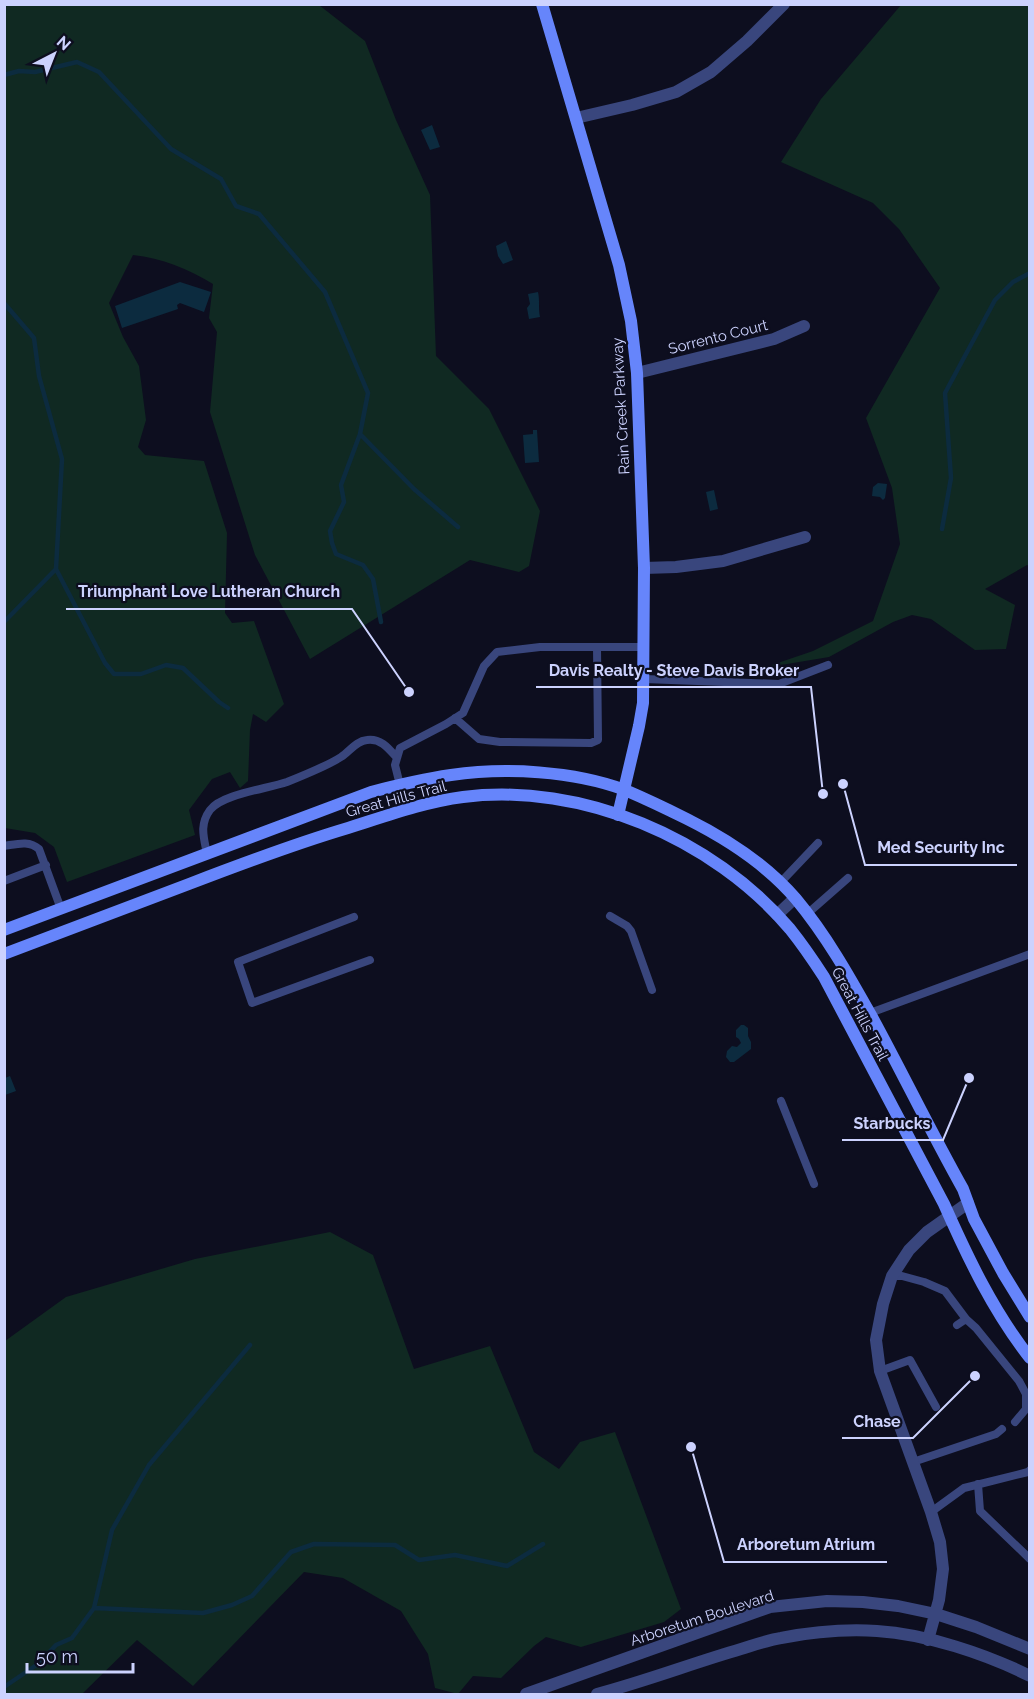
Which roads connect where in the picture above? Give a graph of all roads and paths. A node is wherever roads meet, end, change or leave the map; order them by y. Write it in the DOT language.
graph roads {
  1 [pos="542,4"];
  2 [pos="784,4"];
  3 [pos="576,118"];
  4 [pos="804,326"];
  5 [pos="637,373"];
  6 [pos="805,537"];
  7 [pos="644,568"];
  8 [pos="597,647"];
  9 [pos="644,647"];
  10 [pos="828,665"];
  11 [pos="644,679"];
  12 [pos="455,718"];
  13 [pos="397,759"];
  14 [pos="400,785"];
  15 [pos="624,790"];
  16 [pos="618,815"];
  17 [pos="818,843"];
  18 [pos="4,846"];
  19 [pos="207,854"];
  20 [pos="46,865"];
  21 [pos="848,878"];
  22 [pos="4,881"];
  23 [pos="780,884"];
  24 [pos="795,898"];
  25 [pos="61,909"];
  26 [pos="807,914"];
  27 [pos="777,915"];
  28 [pos="610,916"];
  29 [pos="354,917"];
  30 [pos="4,930"];
  31 [pos="4,954"];
  32 [pos="1029,954"];
  33 [pos="370,960"];
  34 [pos="652,990"];
  35 [pos="870,1013"];
  36 [pos="781,1101"];
  37 [pos="814,1184"];
  38 [pos="968,1203"];
  39 [pos="949,1216"];
  40 [pos="892,1276"];
  41 [pos="1029,1317"];
  42 [pos="966,1319"];
  43 [pos="957,1325"];
  44 [pos="1029,1358"];
  45 [pos="880,1371"];
  46 [pos="936,1407"];
  47 [pos="1015,1422"];
  48 [pos="1002,1430"];
  49 [pos="913,1462"];
  50 [pos="1029,1470"];
  51 [pos="978,1484"];
  52 [pos="931,1512"];
  53 [pos="1029,1559"];
  54 [pos="936,1614"];
  55 [pos="928,1640"];
  56 [pos="1029,1649"];
  57 [pos="1029,1676"];
  58 [pos="526,1695"];
  59 [pos="597,1695"];
  1 -- 3 [label="street, Rain Creek Parkway"];
  2 -- 3 [label="street"];
  3 -- 5 [label="street, Rain Creek Parkway"];
  4 -- 5 [label="street, Sorrento Court"];
  5 -- 7 [label="street, Rain Creek Parkway"];
  6 -- 7 [label="street"];
  7 -- 9 [label="street, Rain Creek Parkway"];
  8 -- 9 [label="lane"];
  8 -- 12 [label="lane"];
  8 -- 12 [label="lane"];
  9 -- 11 [label="street, Rain Creek Parkway"];
  10 -- 11 [label="lane"];
  11 -- 15 [label="street, Rain Creek Parkway"];
  12 -- 13 [label="lane"];
  13 -- 14 [label="lane"];
  13 -- 19 [label="lane"];
  14 -- 15 [label="street, Great Hills Trail"];
  14 -- 19 [label="street, Great Hills Trail"];
  15 -- 16 [label="street, Rain Creek Parkway"];
  15 -- 23 [label="street, Great Hills Trail"];
  16 -- 27 [label="street, Great Hills Trail"];
  16 -- 31 [label="street, Great Hills Trail"];
  17 -- 23 [label="lane"];
  18 -- 20 [label="lane"];
  19 -- 25 [label="street, Great Hills Trail"];
  20 -- 22 [label="lane"];
  20 -- 25 [label="lane"];
  21 -- 26 [label="lane"];
  23 -- 24 [label="street, Great Hills Trail"];
  24 -- 26 [label="street, Great Hills Trail"];
  24 -- 27 [label="street"];
  25 -- 30 [label="street, Great Hills Trail"];
  26 -- 35 [label="street, Great Hills Trail"];
  27 -- 39 [label="street, Great Hills Trail"];
  28 -- 34 [label="lane"];
  29 -- 33 [label="lane"];
  32 -- 35 [label="lane"];
  35 -- 38 [label="street, Great Hills Trail"];
  36 -- 37 [label="lane"];
  38 -- 39 [label="street"];
  38 -- 41 [label="street, Great Hills Trail"];
  39 -- 40 [label="street"];
  39 -- 44 [label="street, Great Hills Trail"];
  40 -- 42 [label="lane"];
  40 -- 45 [label="street"];
  42 -- 43 [label="lane"];
  42 -- 47 [label="lane"];
  45 -- 46 [label="lane"];
  45 -- 49 [label="street"];
  48 -- 49 [label="lane"];
  49 -- 52 [label="street"];
  50 -- 51 [label="lane"];
  51 -- 52 [label="lane"];
  51 -- 53 [label="lane"];
  52 -- 54 [label="street"];
  54 -- 55 [label="street"];
  54 -- 56 [label="street, Arboretum Boulevard"];
  54 -- 58 [label="street, Arboretum Boulevard"];
  55 -- 57 [label="street"];
  55 -- 59 [label="street"];
}
